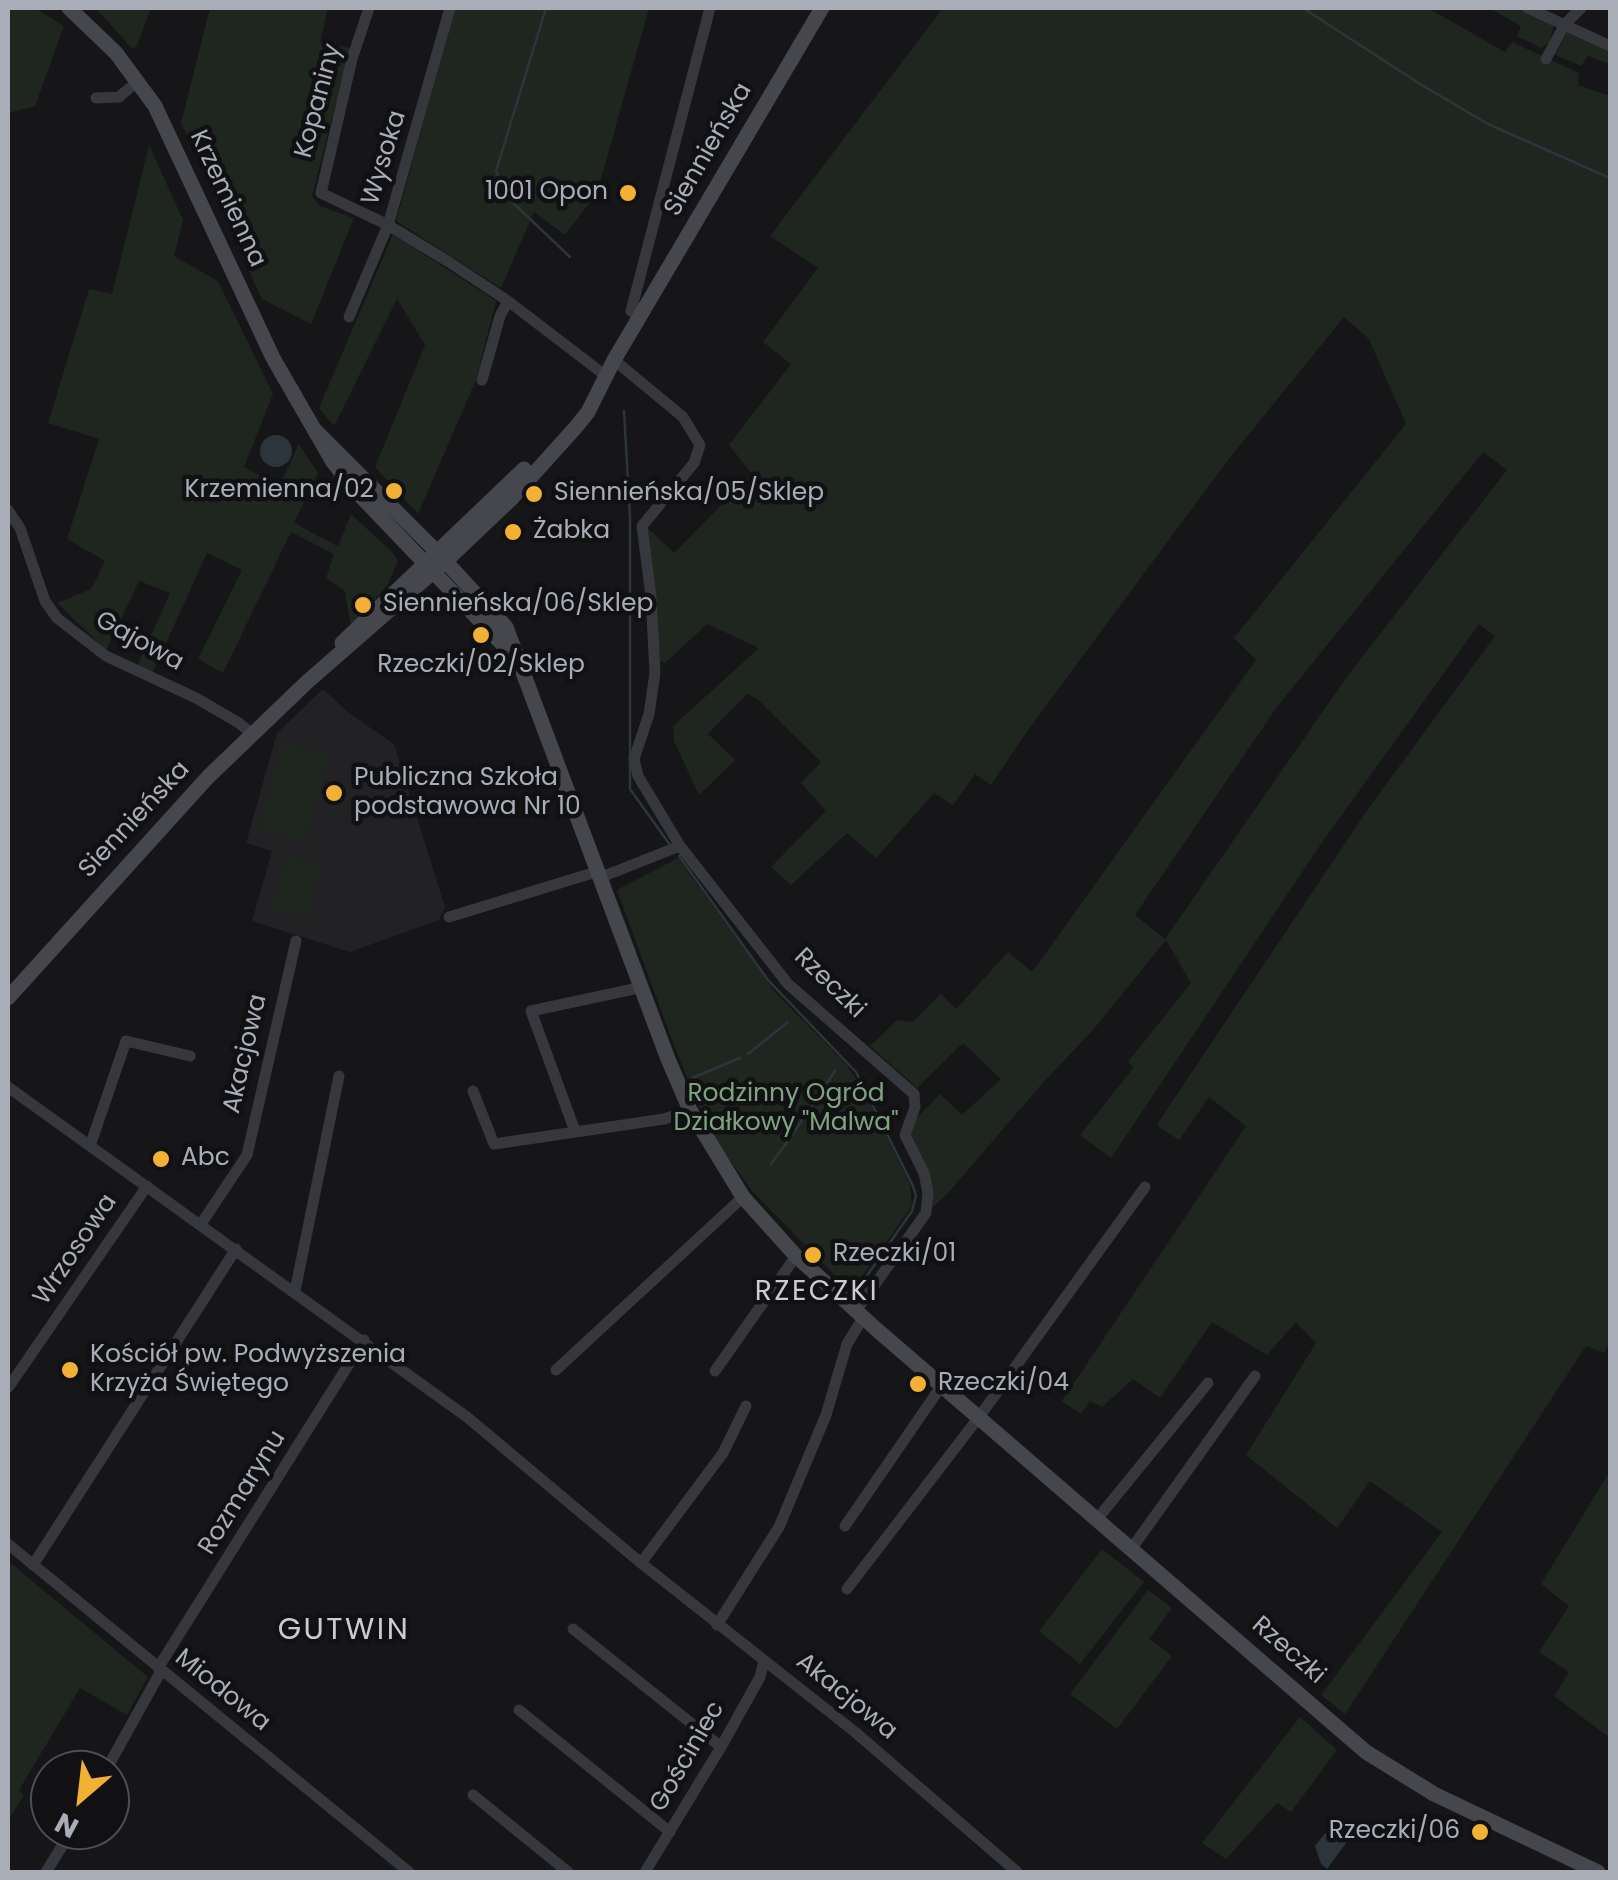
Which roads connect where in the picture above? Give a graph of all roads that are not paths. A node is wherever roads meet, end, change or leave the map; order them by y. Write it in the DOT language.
graph roads {
  1 [pos="70,8"];
  2 [pos="369,8"];
  3 [pos="450,8"];
  4 [pos="710,8"];
  5 [pos="822,8"];
  6 [pos="1528,8"];
  7 [pos="1580,8"];
  8 [pos="1564,24"];
  9 [pos="1610,46"];
  10 [pos="1546,59"];
  11 [pos="138,81"];
  12 [pos="96,98"];
  13 [pos="388,224"];
  14 [pos="508,301"];
  15 [pos="349,317"];
  16 [pos="640,317"];
  17 [pos="614,360"];
  18 [pos="606,376"];
  19 [pos="482,380"];
  20 [pos="8,510"];
  21 [pos="435,562"];
  22 [pos="252,734"];
  23 [pos="680,846"];
  24 [pos="598,875"];
  25 [pos="448,917"];
  26 [pos="296,941"];
  27 [pos="643,988"];
  28 [pos="8,998"];
  29 [pos="190,1056"];
  30 [pos="339,1076"];
  31 [pos="8,1088"];
  32 [pos="473,1091"];
  33 [pos="690,1110"];
  34 [pos="575,1130"];
  35 [pos="90,1146"];
  36 [pos="147,1186"];
  37 [pos="1144,1187"];
  38 [pos="743,1197"];
  39 [pos="201,1224"];
  40 [pos="236,1249"];
  41 [pos="796,1256"];
  42 [pos="295,1291"];
  43 [pos="860,1315"];
  44 [pos="364,1340"];
  45 [pos="556,1370"];
  46 [pos="715,1370"];
  47 [pos="1254,1376"];
  48 [pos="1208,1384"];
  49 [pos="942,1385"];
  50 [pos="8,1388"];
  51 [pos="746,1406"];
  52 [pos="979,1417"];
  53 [pos="1098,1518"];
  54 [pos="844,1526"];
  55 [pos="8,1544"];
  56 [pos="1132,1548"];
  57 [pos="641,1563"];
  58 [pos="34,1566"];
  59 [pos="848,1589"];
  60 [pos="718,1624"];
  61 [pos="573,1629"];
  62 [pos="764,1661"];
  63 [pos="160,1670"];
  64 [pos="519,1710"];
  65 [pos="721,1748"];
  66 [pos="117,1750"];
  67 [pos="472,1795"];
  68 [pos="670,1832"];
  69 [pos="60,1850"];
  70 [pos="46,1872"];
  71 [pos="409,1872"];
  72 [pos="568,1872"];
  73 [pos="645,1872"];
  74 [pos="1017,1872"];
  75 [pos="1598,1872"];
  1 -- 11 [label="main road, Krzemienna"];
  2 -- 13 [label="street, Kopaniny"];
  3 -- 13 [label="street, Wysoka"];
  4 -- 16 [label="street, Siennieńska"];
  5 -- 16 [label="main road, Siennieńska"];
  6 -- 8 [label="street"];
  7 -- 8 [label="street"];
  8 -- 9 [label="street"];
  8 -- 10 [label="street"];
  11 -- 12 [label="street"];
  11 -- 21 [label="main road, Krzemienna"];
  13 -- 14 [label="street"];
  13 -- 15 [label="street, Wysoka"];
  14 -- 18 [label="street"];
  14 -- 19 [label="street"];
  16 -- 17 [label="main road, Siennieńska"];
  17 -- 18 [label="main road, Siennieńska"];
  17 -- 23 [label="street, Rzeczki"];
  18 -- 21 [label="main road, Siennieńska"];
  20 -- 22 [label="street, Gajowa"];
  21 -- 22 [label="main road, Siennieńska"];
  21 -- 24 [label="main road, Rzeczki"];
  22 -- 28 [label="main road, Siennieńska"];
  23 -- 24 [label="street"];
  23 -- 43 [label="street, Rzeczki"];
  24 -- 25 [label="street"];
  24 -- 27 [label="main road, Rzeczki"];
  26 -- 39 [label="street, Akacjowa"];
  27 -- 33 [label="main road, Rzeczki"];
  27 -- 34 [label="street"];
  29 -- 35 [label="street"];
  30 -- 42 [label="street"];
  31 -- 35 [label="street, Akacjowa"];
  32 -- 34 [label="street"];
  33 -- 34 [label="street"];
  33 -- 38 [label="main road, Rzeczki"];
  35 -- 36 [label="street, Akacjowa"];
  36 -- 39 [label="street, Akacjowa"];
  36 -- 50 [label="street, Wrzosowa"];
  37 -- 52 [label="street"];
  38 -- 41 [label="main road, Rzeczki"];
  38 -- 45 [label="street"];
  39 -- 40 [label="street, Akacjowa"];
  40 -- 42 [label="street, Akacjowa"];
  40 -- 58 [label="street"];
  41 -- 43 [label="main road, Rzeczki"];
  41 -- 46 [label="street"];
  42 -- 44 [label="street, Akacjowa"];
  43 -- 49 [label="main road, Rzeczki"];
  43 -- 60 [label="street, Rzeczki"];
  44 -- 57 [label="street, Akacjowa"];
  44 -- 63 [label="street, Rozmarynu"];
  47 -- 56 [label="street"];
  48 -- 53 [label="street"];
  49 -- 52 [label="main road, Rzeczki"];
  49 -- 54 [label="street"];
  51 -- 57 [label="street"];
  52 -- 53 [label="main road, Rzeczki"];
  52 -- 59 [label="street"];
  53 -- 56 [label="main road, Rzeczki"];
  55 -- 58 [label="street, Miodowa"];
  56 -- 75 [label="main road, Rzeczki"];
  57 -- 60 [label="street, Akacjowa"];
  58 -- 63 [label="street, Miodowa"];
  60 -- 62 [label="street, Akacjowa"];
  61 -- 65 [label="street"];
  62 -- 65 [label="street, Gościniec"];
  62 -- 74 [label="street, Akacjowa"];
  63 -- 66 [label="street, Rozmarynu"];
  63 -- 71 [label="street, Miodowa"];
  64 -- 68 [label="street"];
  65 -- 68 [label="street, Gościniec"];
  67 -- 72 [label="street"];
  68 -- 73 [label="street, Gościniec"];
  69 -- 70 [label="street"];
}
